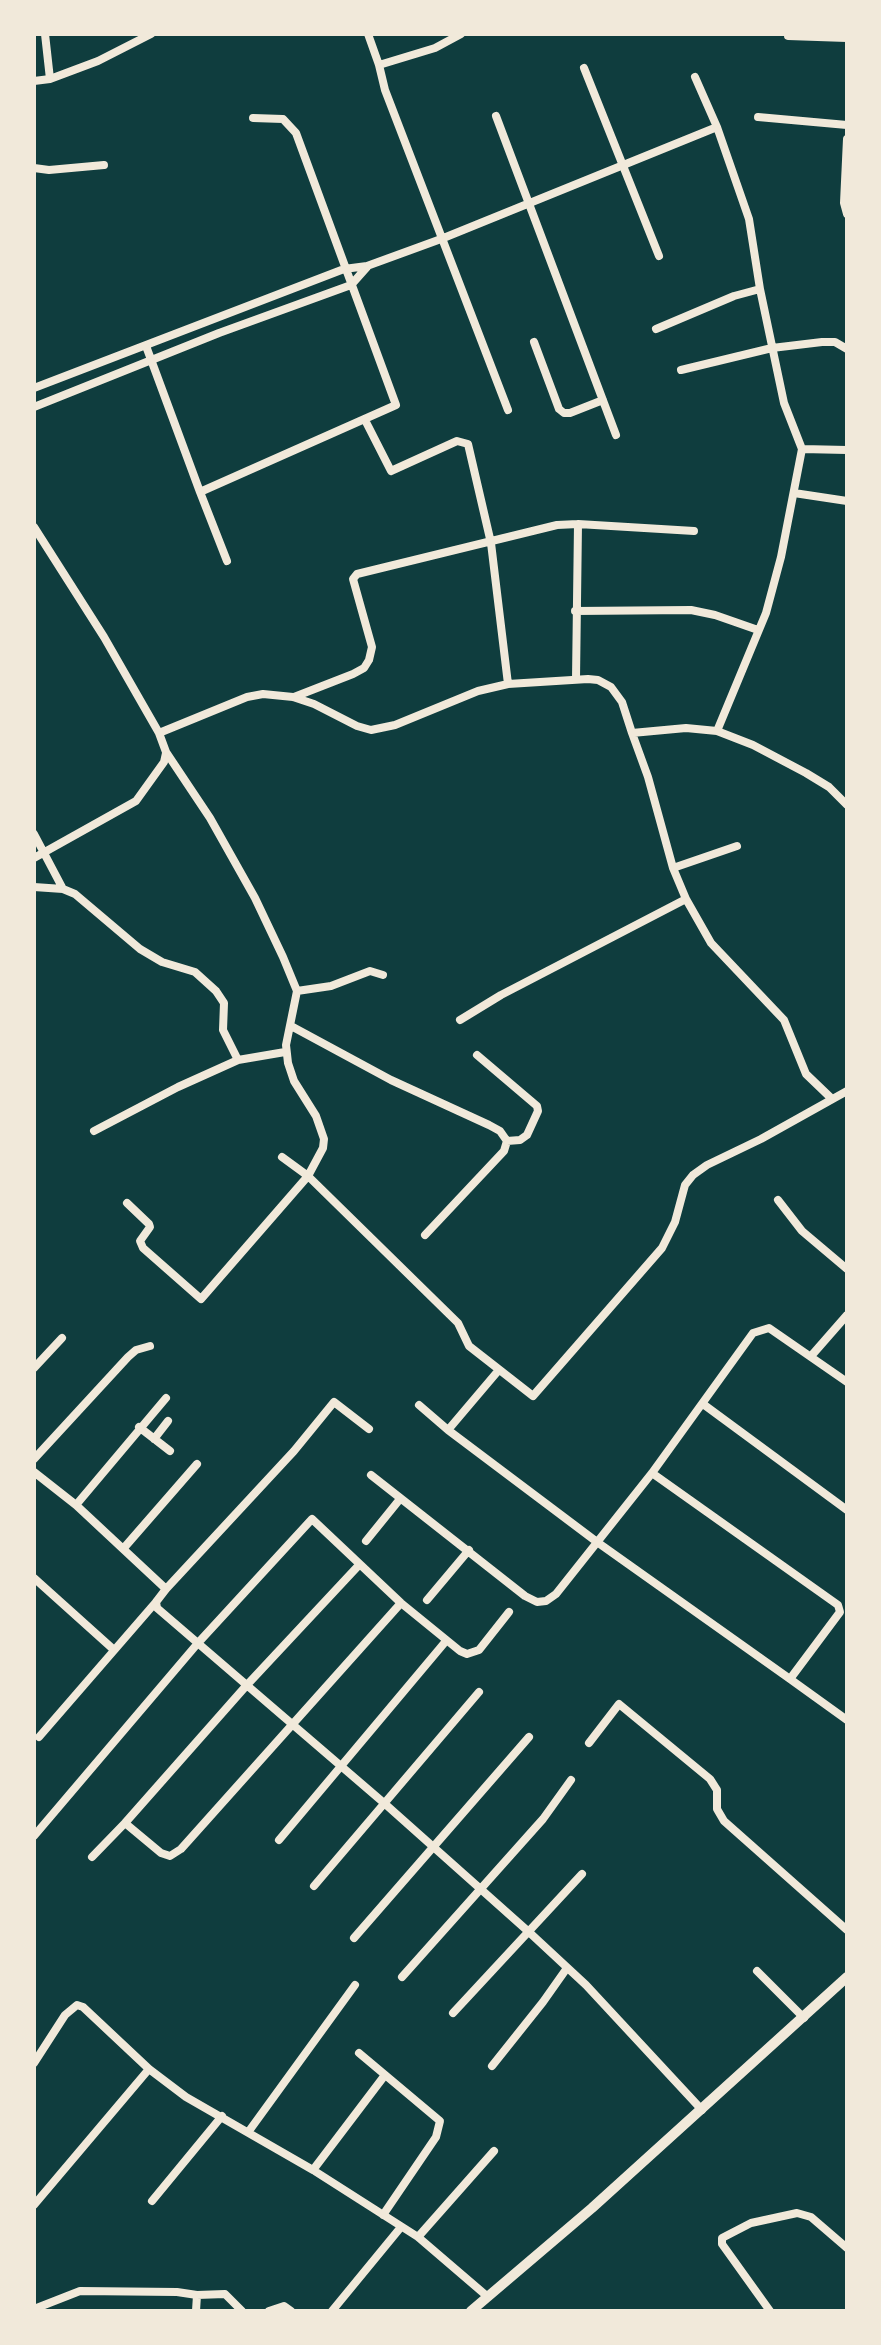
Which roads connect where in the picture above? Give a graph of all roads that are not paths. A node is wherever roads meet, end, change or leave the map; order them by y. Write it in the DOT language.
graph roads {
  1 [pos="45,34"];
  2 [pos="151,34"];
  3 [pos="368,34"];
  4 [pos="461,34"];
  5 [pos="788,36"];
  6 [pos="847,38"];
  7 [pos="379,65"];
  8 [pos="584,68"];
  9 [pos="695,77"];
  10 [pos="50,79"];
  11 [pos="34,81"];
  12 [pos="496,116"];
  13 [pos="758,117"];
  14 [pos="253,118"];
  15 [pos="847,125"];
  16 [pos="717,127"];
  17 [pos="847,139"];
  18 [pos="624,163"];
  19 [pos="104,165"];
  20 [pos="34,168"];
  21 [pos="529,202"];
  22 [pos="847,214"];
  23 [pos="441,239"];
  24 [pos="659,256"];
  25 [pos="367,266"];
  26 [pos="344,269"];
  27 [pos="351,285"];
  28 [pos="760,289"];
  29 [pos="238,311"];
  30 [pos="244,324"];
  31 [pos="656,329"];
  32 [pos="534,342"];
  33 [pos="146,346"];
  34 [pos="772,348"];
  35 [pos="847,349"];
  36 [pos="151,361"];
  37 [pos="681,370"];
  38 [pos="34,388"];
  39 [pos="603,400"];
  40 [pos="34,407"];
  41 [pos="508,410"];
  42 [pos="365,420"];
  43 [pos="616,435"];
  44 [pos="802,449"];
  45 [pos="847,450"];
  46 [pos="200,492"];
  47 [pos="794,493"];
  48 [pos="847,501"];
  49 [pos="578,524"];
  50 [pos="34,527"];
  51 [pos="694,531"];
  52 [pos="491,543"];
  53 [pos="227,561"];
  54 [pos="575,611"];
  55 [pos="758,630"];
  56 [pos="576,679"];
  57 [pos="508,684"];
  58 [pos="293,697"];
  59 [pos="717,731"];
  60 [pos="159,733"];
  61 [pos="632,733"];
  62 [pos="166,752"];
  63 [pos="847,805"];
  64 [pos="34,834"];
  65 [pos="737,846"];
  66 [pos="38,855"];
  67 [pos="673,868"];
  68 [pos="34,887"];
  69 [pos="63,889"];
  70 [pos="686,899"];
  71 [pos="383,975"];
  72 [pos="297,991"];
  73 [pos="460,1020"];
  74 [pos="291,1026"];
  75 [pos="285,1052"];
  76 [pos="477,1055"];
  77 [pos="238,1060"];
  78 [pos="847,1091"];
  79 [pos="831,1098"];
  80 [pos="94,1131"];
  81 [pos="507,1141"];
  82 [pos="282,1157"];
  83 [pos="308,1176"];
  84 [pos="778,1200"];
  85 [pos="127,1203"];
  86 [pos="425,1235"];
  87 [pos="847,1269"];
  88 [pos="847,1315"];
  89 [pos="62,1338"];
  90 [pos="150,1346"];
  91 [pos="812,1355"];
  92 [pos="34,1368"];
  93 [pos="498,1371"];
  94 [pos="847,1382"];
  95 [pos="166,1398"];
  96 [pos="703,1404"];
  97 [pos="419,1405"];
  98 [pos="168,1421"];
  99 [pos="139,1427"];
  100 [pos="369,1429"];
  101 [pos="448,1430"];
  102 [pos="154,1439"];
  103 [pos="170,1451"];
  104 [pos="34,1459"];
  105 [pos="197,1464"];
  106 [pos="34,1472"];
  107 [pos="652,1473"];
  108 [pos="371,1475"];
  109 [pos="400,1499"];
  110 [pos="76,1505"];
  111 [pos="847,1510"];
  112 [pos="366,1541"];
  113 [pos="597,1542"];
  114 [pos="123,1549"];
  115 [pos="469,1550"];
  116 [pos="359,1565"];
  117 [pos="34,1578"];
  118 [pos="166,1589"];
  119 [pos="427,1600"];
  120 [pos="156,1602"];
  121 [pos="401,1603"];
  122 [pos="509,1612"];
  123 [pos="446,1641"];
  124 [pos="198,1643"];
  125 [pos="113,1649"];
  126 [pos="790,1679"];
  127 [pos="246,1686"];
  128 [pos="479,1692"];
  129 [pos="847,1720"];
  130 [pos="292,1724"];
  131 [pos="39,1737"];
  132 [pos="529,1737"];
  133 [pos="589,1743"];
  134 [pos="340,1765"];
  135 [pos="571,1780"];
  136 [pos="384,1803"];
  137 [pos="125,1823"];
  138 [pos="34,1836"];
  139 [pos="279,1840"];
  140 [pos="433,1847"];
  141 [pos="92,1857"];
  142 [pos="582,1874"];
  143 [pos="314,1886"];
  144 [pos="481,1888"];
  145 [pos="847,1930"];
  146 [pos="530,1933"];
  147 [pos="354,1938"];
  148 [pos="567,1968"];
  149 [pos="757,1971"];
  150 [pos="402,1977"];
  151 [pos="847,1977"];
  152 [pos="355,1985"];
  153 [pos="453,2013"];
  154 [pos="804,2018"];
  155 [pos="359,2053"];
  156 [pos="34,2063"];
  157 [pos="492,2066"];
  158 [pos="149,2069"];
  159 [pos="385,2075"];
  160 [pos="702,2110"];
  161 [pos="222,2116"];
  162 [pos="249,2131"];
  163 [pos="494,2151"];
  164 [pos="313,2170"];
  165 [pos="152,2201"];
  166 [pos="34,2205"];
  167 [pos="383,2215"];
  168 [pos="401,2227"];
  169 [pos="418,2237"];
  170 [pos="847,2248"];
  171 [pos="197,2295"];
  172 [pos="488,2297"];
  173 [pos="34,2309"];
  174 [pos="196,2311"];
  175 [pos="242,2311"];
  176 [pos="269,2311"];
  177 [pos="291,2311"];
  178 [pos="332,2311"];
  179 [pos="471,2311"];
  180 [pos="770,2311"];
  1 -- 10 [label="street"];
  2 -- 10 [label="street"];
  3 -- 7 [label="street"];
  4 -- 7 [label="street"];
  5 -- 6 [label="street"];
  7 -- 23 [label="street"];
  8 -- 18 [label="street"];
  9 -- 16 [label="street"];
  10 -- 11 [label="street"];
  12 -- 21 [label="street"];
  13 -- 15 [label="street"];
  14 -- 26 [label="street"];
  16 -- 18 [label="street"];
  16 -- 28 [label="street"];
  17 -- 22 [label="street"];
  18 -- 21 [label="street"];
  18 -- 24 [label="street"];
  19 -- 20 [label="street"];
  21 -- 23 [label="street"];
  21 -- 39 [label="street"];
  23 -- 25 [label="street"];
  23 -- 41 [label="street"];
  25 -- 26 [label="street"];
  25 -- 27 [label="street"];
  26 -- 27 [label="street"];
  26 -- 29 [label="street"];
  27 -- 30 [label="street"];
  27 -- 42 [label="street"];
  28 -- 31 [label="street"];
  28 -- 34 [label="street"];
  29 -- 30 [label="street"];
  29 -- 33 [label="street"];
  30 -- 36 [label="street"];
  32 -- 39 [label="street"];
  33 -- 36 [label="street"];
  33 -- 38 [label="street"];
  34 -- 35 [label="street"];
  34 -- 37 [label="street"];
  34 -- 44 [label="street"];
  36 -- 40 [label="street"];
  36 -- 46 [label="street"];
  39 -- 43 [label="street"];
  42 -- 46 [label="street"];
  42 -- 52 [label="street"];
  44 -- 45 [label="street"];
  44 -- 47 [label="street"];
  46 -- 53 [label="street"];
  47 -- 48 [label="street"];
  47 -- 55 [label="street"];
  49 -- 51 [label="street"];
  49 -- 52 [label="street"];
  49 -- 54 [label="street"];
  50 -- 60 [label="street"];
  52 -- 57 [label="street"];
  52 -- 58 [label="street"];
  54 -- 55 [label="street"];
  54 -- 56 [label="street"];
  55 -- 59 [label="street"];
  56 -- 57 [label="street"];
  56 -- 61 [label="street"];
  57 -- 58 [label="street"];
  58 -- 60 [label="street"];
  59 -- 61 [label="street"];
  59 -- 63 [label="street"];
  60 -- 62 [label="street"];
  61 -- 67 [label="street"];
  62 -- 66 [label="street"];
  62 -- 72 [label="street"];
  64 -- 66 [label="street"];
  65 -- 67 [label="street"];
  66 -- 69 [label="street"];
  67 -- 70 [label="street"];
  68 -- 69 [label="street"];
  69 -- 77 [label="street"];
  70 -- 73 [label="street"];
  70 -- 79 [label="street"];
  71 -- 72 [label="street"];
  72 -- 74 [label="street"];
  74 -- 75 [label="street"];
  74 -- 81 [label="street"];
  75 -- 77 [label="street"];
  75 -- 83 [label="street"];
  76 -- 81 [label="street"];
  77 -- 80 [label="street"];
  78 -- 79 [label="street"];
  79 -- 93 [label="street"];
  81 -- 86 [label="street"];
  82 -- 83 [label="street"];
  83 -- 85 [label="street"];
  83 -- 93 [label="street"];
  84 -- 87 [label="street"];
  88 -- 91 [label="street"];
  89 -- 92 [label="street"];
  90 -- 104 [label="street"];
  91 -- 94 [label="street"];
  91 -- 96 [label="street"];
  93 -- 101 [label="street"];
  95 -- 99 [label="street"];
  96 -- 107 [label="street"];
  96 -- 111 [label="street"];
  97 -- 101 [label="street"];
  98 -- 102 [label="street"];
  99 -- 102 [label="street"];
  99 -- 110 [label="street"];
  100 -- 118 [label="street"];
  101 -- 113 [label="street"];
  102 -- 103 [label="street"];
  105 -- 114 [label="street"];
  106 -- 110 [label="street"];
  107 -- 113 [label="street"];
  107 -- 126 [label="street"];
  108 -- 109 [label="street"];
  109 -- 112 [label="street"];
  109 -- 115 [label="street"];
  110 -- 114 [label="street"];
  113 -- 115 [label="street"];
  113 -- 126 [label="street"];
  114 -- 118 [label="street"];
  115 -- 119 [label="street"];
  116 -- 121 [label="street"];
  116 -- 124 [label="street"];
  116 -- 127 [label="street"];
  117 -- 125 [label="street"];
  118 -- 120 [label="street"];
  120 -- 124 [label="street"];
  120 -- 125 [label="street"];
  121 -- 123 [label="street"];
  121 -- 130 [label="street"];
  122 -- 123 [label="street"];
  123 -- 134 [label="street"];
  124 -- 127 [label="street"];
  124 -- 138 [label="street"];
  125 -- 131 [label="street"];
  126 -- 129 [label="street"];
  127 -- 130 [label="street"];
  127 -- 137 [label="street"];
  128 -- 136 [label="street"];
  130 -- 134 [label="street"];
  130 -- 137 [label="street"];
  132 -- 140 [label="street"];
  133 -- 145 [label="street"];
  134 -- 136 [label="street"];
  134 -- 139 [label="street"];
  135 -- 144 [label="street"];
  136 -- 140 [label="street"];
  136 -- 143 [label="street"];
  137 -- 141 [label="street"];
  140 -- 144 [label="street"];
  140 -- 147 [label="street"];
  142 -- 146 [label="street"];
  144 -- 146 [label="street"];
  144 -- 150 [label="street"];
  146 -- 148 [label="street"];
  146 -- 153 [label="street"];
  148 -- 157 [label="street"];
  148 -- 160 [label="street"];
  149 -- 154 [label="street"];
  151 -- 154 [label="street"];
  152 -- 162 [label="street"];
  154 -- 160 [label="street"];
  155 -- 159 [label="street"];
  156 -- 158 [label="street"];
  158 -- 161 [label="street"];
  158 -- 166 [label="street"];
  159 -- 164 [label="street"];
  159 -- 167 [label="street"];
  160 -- 172 [label="street"];
  161 -- 162 [label="street"];
  161 -- 165 [label="street"];
  162 -- 164 [label="street"];
  163 -- 169 [label="street"];
  164 -- 167 [label="street"];
  167 -- 168 [label="street"];
  168 -- 169 [label="street"];
  168 -- 178 [label="street"];
  169 -- 172 [label="street"];
  170 -- 180 [label="street"];
  171 -- 173 [label="street"];
  171 -- 174 [label="street"];
  171 -- 175 [label="street"];
  172 -- 179 [label="street"];
  176 -- 177 [label="street"];
}
